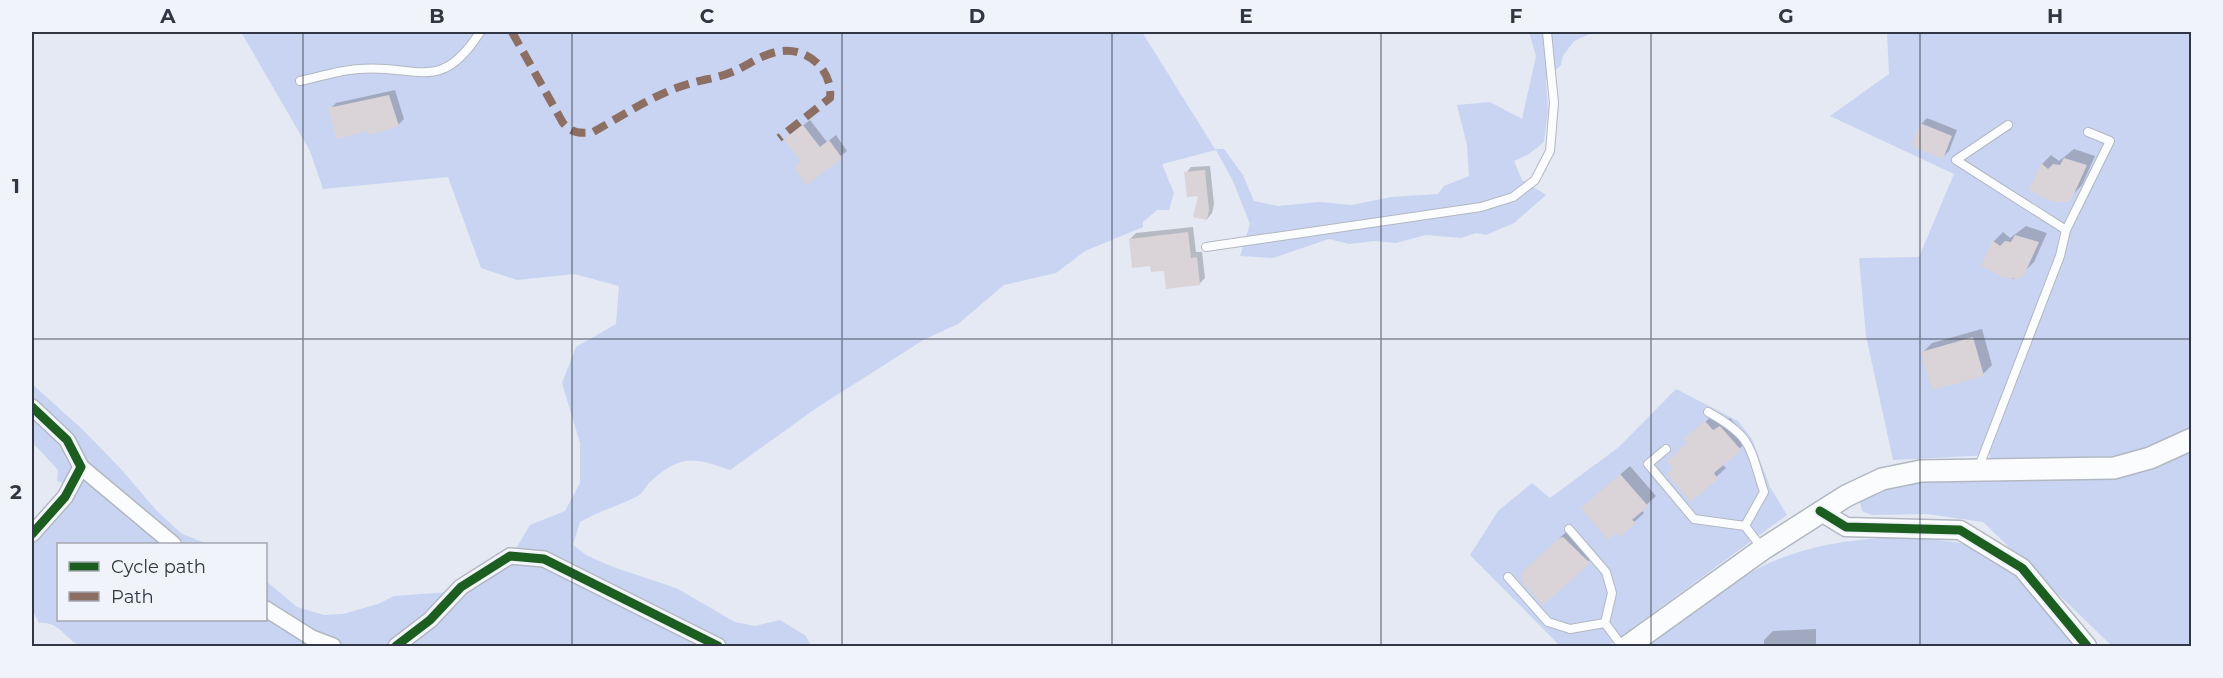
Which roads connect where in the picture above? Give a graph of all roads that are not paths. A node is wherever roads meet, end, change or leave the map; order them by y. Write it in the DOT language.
graph roads {
  1 [pos="480,32"];
  2 [pos="1547,32"];
  3 [pos="300,81"];
  4 [pos="2008,125"];
  5 [pos="2088,132"];
  6 [pos="2066,230"];
  7 [pos="1206,247"];
  8 [pos="32,407"];
  9 [pos="1708,412"];
  10 [pos="2192,439"];
  11 [pos="1665,449"];
  12 [pos="81,466"];
  13 [pos="1977,470"];
  14 [pos="1820,511"];
  15 [pos="1745,526"];
  16 [pos="1569,529"];
  17 [pos="32,534"];
  18 [pos="172,543"];
  19 [pos="1763,549"];
  20 [pos="1508,577"];
  21 [pos="267,610"];
  22 [pos="1605,622"];
  23 [pos="333,646"];
  24 [pos="399,646"];
  25 [pos="718,646"];
  26 [pos="1622,646"];
  27 [pos="1628,646"];
  28 [pos="2087,646"];
  1 -- 3 [label="lane"];
  2 -- 7 [label="lane"];
  4 -- 6 [label="lane"];
  5 -- 6 [label="lane"];
  6 -- 13 [label="lane"];
  8 -- 12 [label="street"];
  9 -- 15 [label="lane"];
  10 -- 13 [label="main road"];
  11 -- 15 [label="lane"];
  12 -- 17 [label="street"];
  12 -- 18 [label="street"];
  13 -- 14 [label="main road"];
  14 -- 19 [label="main road"];
  14 -- 28 [label="street"];
  15 -- 19 [label="lane"];
  16 -- 22 [label="lane"];
  19 -- 27 [label="main road"];
  20 -- 22 [label="lane"];
  21 -- 23 [label="street"];
  22 -- 26 [label="lane"];
  24 -- 25 [label="street"];
}
